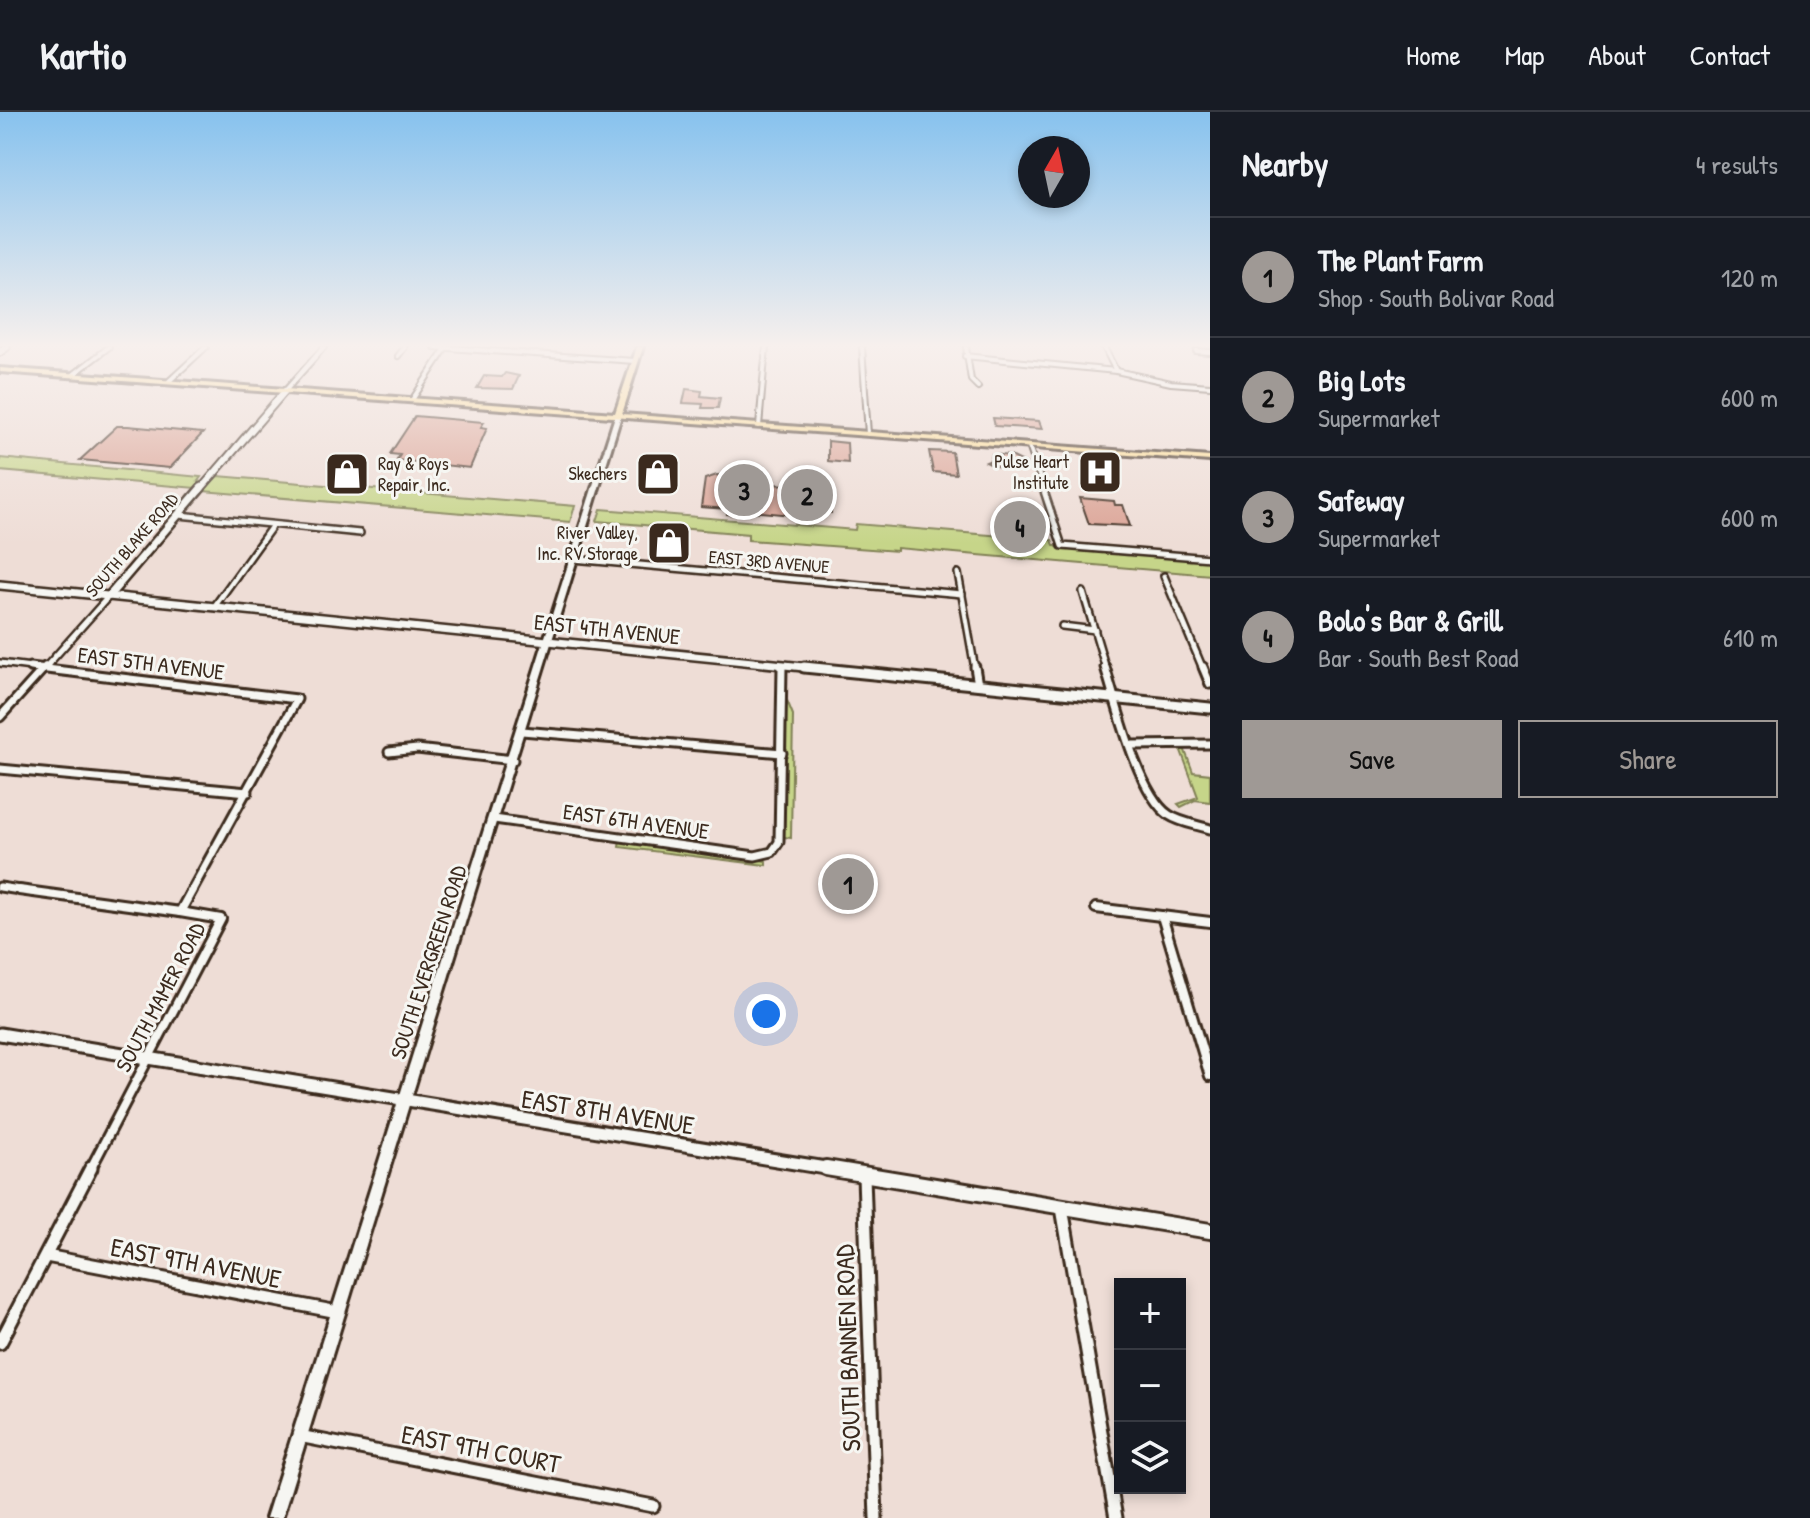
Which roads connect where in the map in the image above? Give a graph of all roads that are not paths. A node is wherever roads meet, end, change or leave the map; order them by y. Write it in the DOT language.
graph roads {
  1 [pos="267,413"];
  2 [pos="574,413"];
  3 [pos="619,413"];
  4 [pos="760,413"];
  5 [pos="867,413"];
  6 [pos="618,416"];
  7 [pos="759,426"];
  8 [pos="868,434"];
  9 [pos="1029,446"];
  10 [pos="1210,459"];
  11 [pos="179,515"];
  12 [pos="273,525"];
  13 [pos="360,533"];
  14 [pos="1210,558"];
  15 [pos="573,559"];
  16 [pos="958,573"];
  17 [pos="1164,576"];
  18 [pos="0,585"];
  19 [pos="1083,592"];
  20 [pos="962,594"];
  21 [pos="109,596"];
  22 [pos="214,607"];
  23 [pos="1062,626"];
  24 [pos="1095,630"];
  25 [pos="548,641"];
  26 [pos="0,663"];
  27 [pos="782,666"];
  28 [pos="45,668"];
  29 [pos="1210,684"];
  30 [pos="978,685"];
  31 [pos="297,699"];
  32 [pos="1117,699"];
  33 [pos="1210,708"];
  34 [pos="0,717"];
  35 [pos="522,731"];
  36 [pos="1210,744"];
  37 [pos="1133,745"];
  38 [pos="389,752"];
  39 [pos="782,753"];
  40 [pos="513,760"];
  41 [pos="0,769"];
  42 [pos="248,792"];
  43 [pos="494,819"];
  44 [pos="1210,829"];
  45 [pos="0,887"];
  46 [pos="1096,908"];
  47 [pos="180,912"];
  48 [pos="1162,916"];
  49 [pos="1210,922"];
  50 [pos="0,1034"];
  51 [pos="1205,1044"];
  52 [pos="147,1059"];
  53 [pos="1210,1076"];
  54 [pos="405,1102"];
  55 [pos="864,1176"];
  56 [pos="1062,1208"];
  57 [pos="1210,1231"];
  58 [pos="46,1256"];
  59 [pos="338,1312"];
  60 [pos="0,1343"];
  61 [pos="299,1436"];
  62 [pos="653,1506"];
  63 [pos="274,1518"];
  64 [pos="876,1518"];
  65 [pos="1116,1518"];
  1 -- 11 [label="street, SOUTH BLAKE ROAD"];
  2 -- 6 [label="main road"];
  3 -- 6 [label="main road"];
  4 -- 7 [label="street"];
  5 -- 8 [label="street"];
  6 -- 7 [label="main road"];
  6 -- 15 [label="main road, SOUTH EVERGREEN ROAD"];
  7 -- 8 [label="main road"];
  8 -- 9 [label="main road"];
  9 -- 10 [label="main road"];
  9 -- 14 [label="street"];
  11 -- 12 [label="street"];
  11 -- 21 [label="street, SOUTH BLAKE ROAD"];
  12 -- 13 [label="street"];
  12 -- 22 [label="street"];
  15 -- 20 [label="street, EAST 3RD AVENUE"];
  15 -- 25 [label="main road, SOUTH EVERGREEN ROAD"];
  16 -- 20 [label="street"];
  17 -- 29 [label="street"];
  18 -- 21 [label="street, EAST 4TH AVENUE"];
  19 -- 24 [label="street"];
  20 -- 30 [label="street"];
  21 -- 22 [label="street, EAST 4TH AVENUE"];
  21 -- 28 [label="street, SOUTH BLAKE ROAD"];
  22 -- 25 [label="street, EAST 4TH AVENUE"];
  23 -- 24 [label="street"];
  24 -- 32 [label="street"];
  25 -- 27 [label="street, EAST 4TH AVENUE"];
  25 -- 35 [label="main road, SOUTH EVERGREEN ROAD"];
  26 -- 28 [label="street, EAST 5TH AVENUE"];
  27 -- 30 [label="street, EAST 4TH AVENUE"];
  27 -- 39 [label="street"];
  28 -- 31 [label="street, EAST 5TH AVENUE"];
  28 -- 34 [label="street, SOUTH BLAKE ROAD"];
  30 -- 32 [label="street, EAST 4TH AVENUE"];
  31 -- 42 [label="street, SOUTH MAMER ROAD"];
  32 -- 33 [label="street, EAST 4TH AVENUE"];
  32 -- 37 [label="street"];
  35 -- 39 [label="street"];
  35 -- 40 [label="main road, SOUTH EVERGREEN ROAD"];
  36 -- 37 [label="street"];
  37 -- 44 [label="street"];
  38 -- 40 [label="street"];
  39 -- 43 [label="street, EAST 6TH AVENUE"];
  40 -- 43 [label="main road, SOUTH EVERGREEN ROAD"];
  41 -- 42 [label="street"];
  42 -- 47 [label="street, SOUTH MAMER ROAD"];
  43 -- 54 [label="main road, SOUTH EVERGREEN ROAD"];
  45 -- 47 [label="street"];
  46 -- 48 [label="street"];
  47 -- 52 [label="street, SOUTH MAMER ROAD"];
  48 -- 49 [label="street"];
  48 -- 51 [label="street"];
  50 -- 52 [label="street, EAST 8TH AVENUE"];
  51 -- 53 [label="street"];
  52 -- 54 [label="street, EAST 8TH AVENUE"];
  52 -- 58 [label="street, SOUTH MAMER ROAD"];
  54 -- 55 [label="street, EAST 8TH AVENUE"];
  54 -- 59 [label="main road, SOUTH EVERGREEN ROAD"];
  55 -- 56 [label="street, EAST 8TH AVENUE"];
  55 -- 64 [label="street, SOUTH BANNEN ROAD"];
  56 -- 57 [label="street, EAST 8TH AVENUE"];
  56 -- 65 [label="street"];
  58 -- 59 [label="street, EAST 9TH AVENUE"];
  58 -- 60 [label="street, SOUTH MAMER ROAD"];
  59 -- 61 [label="main road, SOUTH EVERGREEN ROAD"];
  61 -- 62 [label="street, EAST 9TH COURT"];
  61 -- 63 [label="main road, SOUTH EVERGREEN ROAD"];
}
